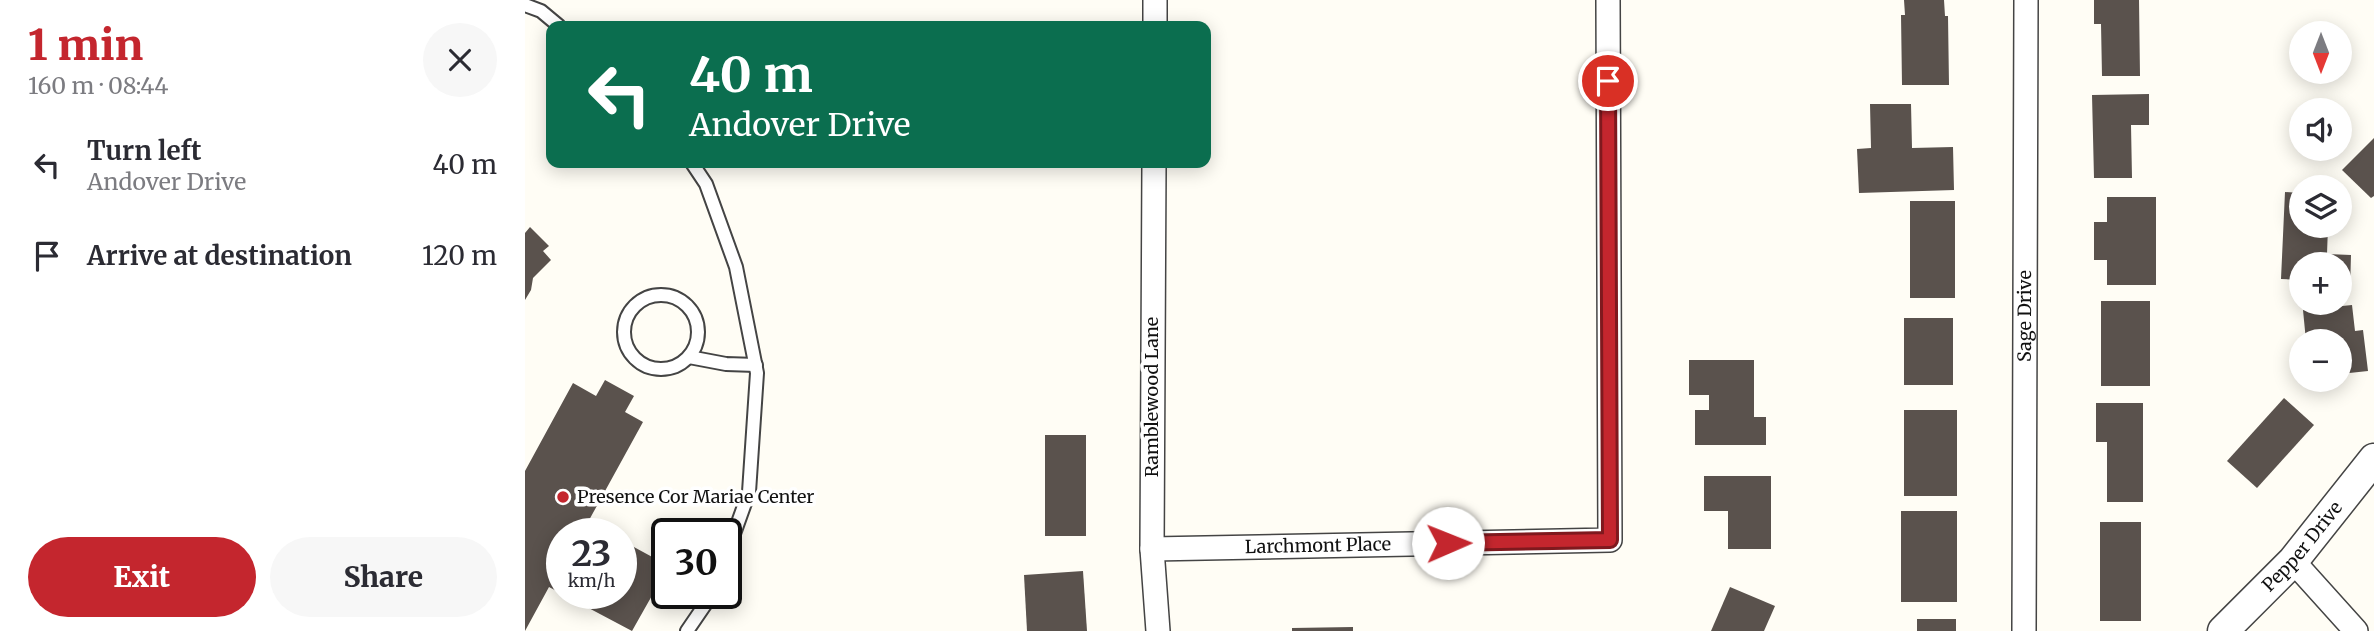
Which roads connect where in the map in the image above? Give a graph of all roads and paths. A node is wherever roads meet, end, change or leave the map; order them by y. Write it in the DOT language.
graph roads {
  1 [pos="1155,0"];
  2 [pos="1608,0"];
  3 [pos="2026,0"];
  4 [pos="525,5"];
  5 [pos="553,21"];
  6 [pos="1155,21"];
  7 [pos="695,168"];
  8 [pos="1154,168"];
  9 [pos="689,357"];
  10 [pos="756,365"];
  11 [pos="2374,459"];
  12 [pos="740,518"];
  13 [pos="1152,549"];
  14 [pos="2293,562"];
  15 [pos="702,609"];
  16 [pos="687,631"];
  17 [pos="1158,631"];
  18 [pos="2024,631"];
  19 [pos="2223,631"];
  20 [pos="2356,631"];
  1 -- 6 [label="street"];
  2 -- 13 [label="street, Larchmont Place"];
  3 -- 18 [label="street, Sage Drive"];
  4 -- 5 [label="lane"];
  7 -- 10 [label="lane"];
  8 -- 13 [label="street, Ramblewood Lane"];
  9 -- 9 [label="lane"];
  9 -- 10 [label="lane"];
  10 -- 12 [label="lane"];
  11 -- 14 [label="street, Pepper Drive"];
  13 -- 17 [label="street, Ramblewood Lane"];
  14 -- 19 [label="street, Pepper Drive"];
  14 -- 20 [label="street"];
  15 -- 16 [label="lane"];
}
